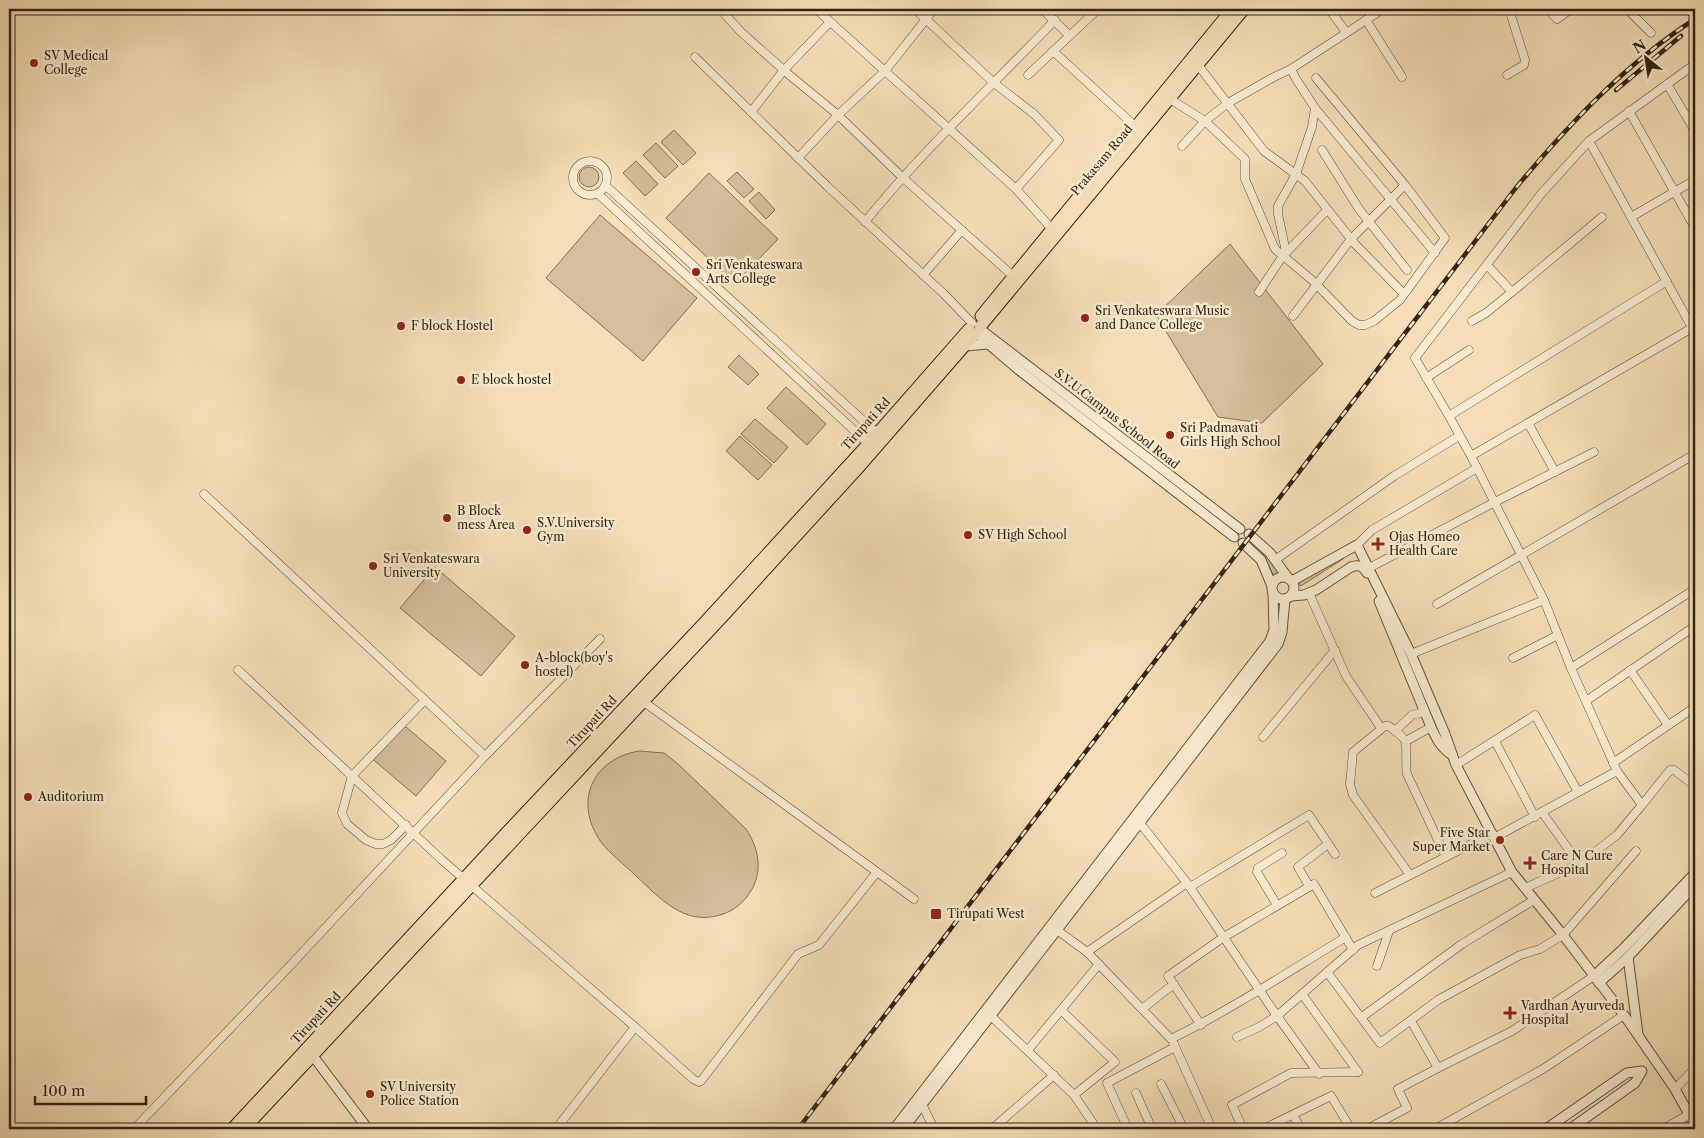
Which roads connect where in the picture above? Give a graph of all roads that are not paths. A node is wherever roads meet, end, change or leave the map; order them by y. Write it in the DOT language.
graph roads {
  1 [pos="720,9"];
  2 [pos="816,9"];
  3 [pos="915,9"];
  4 [pos="934,9"];
  5 [pos="1042,9"];
  6 [pos="1232,9"];
  7 [pos="1244,9"];
  8 [pos="1329,9"];
  9 [pos="1383,9"];
  10 [pos="1509,9"];
  11 [pos="1548,9"];
  12 [pos="1571,9"];
  13 [pos="1627,9"];
  14 [pos="1092,10"];
  15 [pos="926,18"];
  16 [pos="1055,20"];
  17 [pos="1366,20"];
  18 [pos="830,22"];
  19 [pos="1346,32"];
  20 [pos="1651,33"];
  21 [pos="1069,35"];
  22 [pos="1052,51"];
  23 [pos="695,57"];
  24 [pos="1695,64"];
  25 [pos="1198,65"];
  26 [pos="1291,69"];
  27 [pos="784,70"];
  28 [pos="886,71"];
  29 [pos="1028,75"];
  30 [pos="1506,75"];
  31 [pos="1402,77"];
  32 [pos="1316,78"];
  33 [pos="994,83"];
  34 [pos="1667,84"];
  35 [pos="1170,99"];
  36 [pos="1228,103"];
  37 [pos="1315,108"];
  38 [pos="1629,111"];
  39 [pos="751,112"];
  40 [pos="838,116"];
  41 [pos="1205,121"];
  42 [pos="1136,127"];
  43 [pos="948,128"];
  44 [pos="1695,131"];
  45 [pos="1589,141"];
  46 [pos="1182,146"];
  47 [pos="1322,150"];
  48 [pos="798,158"];
  49 [pos="1296,174"];
  50 [pos="902,177"];
  51 [pos="1695,180"];
  52 [pos="1405,185"];
  53 [pos="605,186"];
  54 [pos="1016,189"];
  55 [pos="1674,192"];
  56 [pos="598,194"];
  57 [pos="1389,200"];
  58 [pos="1327,210"];
  59 [pos="1602,217"];
  60 [pos="1631,217"];
  61 [pos="1368,221"];
  62 [pos="865,222"];
  63 [pos="1052,228"];
  64 [pos="1695,228"];
  65 [pos="962,230"];
  66 [pos="1351,239"];
  67 [pos="1435,253"];
  68 [pos="1284,255"];
  69 [pos="1487,265"];
  70 [pos="1407,270"];
  71 [pos="923,275"];
  72 [pos="1013,276"];
  73 [pos="1667,281"];
  74 [pos="1317,284"];
  75 [pos="1260,292"];
  76 [pos="1512,292"];
  77 [pos="1404,294"];
  78 [pos="1293,316"];
  79 [pos="1472,321"];
  80 [pos="975,329"];
  81 [pos="1694,331"];
  82 [pos="988,344"];
  83 [pos="965,346"];
  84 [pos="1469,350"];
  85 [pos="1426,378"];
  86 [pos="1449,416"];
  87 [pos="1528,423"];
  88 [pos="1459,436"];
  89 [pos="880,437"];
  90 [pos="871,447"];
  91 [pos="1594,452"];
  92 [pos="1695,454"];
  93 [pos="1471,456"];
  94 [pos="1477,468"];
  95 [pos="1554,472"];
  96 [pos="204,494"];
  97 [pos="1495,502"];
  98 [pos="1240,529"];
  99 [pos="1249,534"];
  100 [pos="1234,537"];
  101 [pos="1243,543"];
  102 [pos="1356,545"];
  103 [pos="1522,554"];
  104 [pos="1275,560"];
  105 [pos="1369,568"];
  106 [pos="1290,580"];
  107 [pos="1272,590"];
  108 [pos="1695,590"];
  109 [pos="1309,593"];
  110 [pos="1288,598"];
  111 [pos="1544,600"];
  112 [pos="1437,604"];
  113 [pos="708,626"];
  114 [pos="1695,626"];
  115 [pos="1558,635"];
  116 [pos="600,639"];
  117 [pos="1335,650"];
  118 [pos="1411,654"];
  119 [pos="1512,658"];
  120 [pos="1571,668"];
  121 [pos="238,670"];
  122 [pos="1630,670"];
  123 [pos="425,700"];
  124 [pos="1586,701"];
  125 [pos="644,702"];
  126 [pos="1695,707"];
  127 [pos="1424,712"];
  128 [pos="1668,725"];
  129 [pos="1431,727"];
  130 [pos="1382,728"];
  131 [pos="1395,731"];
  132 [pos="1262,737"];
  133 [pos="1406,740"];
  134 [pos="1496,740"];
  135 [pos="485,756"];
  136 [pos="1452,756"];
  137 [pos="1613,762"];
  138 [pos="1456,764"];
  139 [pos="1617,771"];
  140 [pos="352,776"];
  141 [pos="1695,786"];
  142 [pos="1578,792"];
  143 [pos="1642,805"];
  144 [pos="1539,814"];
  145 [pos="1140,823"];
  146 [pos="406,825"];
  147 [pos="414,832"];
  148 [pos="1492,836"];
  149 [pos="1328,844"];
  150 [pos="1636,851"];
  151 [pos="1282,853"];
  152 [pos="1335,854"];
  153 [pos="1446,857"];
  154 [pos="1579,864"];
  155 [pos="877,872"];
  156 [pos="1512,872"];
  157 [pos="1695,872"];
  158 [pos="1410,875"];
  159 [pos="467,882"];
  160 [pos="1189,885"];
  161 [pos="1695,885"];
  162 [pos="1310,886"];
  163 [pos="1525,888"];
  164 [pos="1375,893"];
  165 [pos="914,899"];
  166 [pos="1534,900"];
  167 [pos="1277,905"];
  168 [pos="1057,930"];
  169 [pos="1389,931"];
  170 [pos="1563,935"];
  171 [pos="1224,937"];
  172 [pos="1346,937"];
  173 [pos="1354,950"];
  174 [pos="1087,952"];
  175 [pos="1628,957"];
  176 [pos="1098,964"];
  177 [pos="1377,966"];
  178 [pos="1327,972"];
  179 [pos="1597,979"];
  180 [pos="1174,984"];
  181 [pos="1259,990"];
  182 [pos="1302,994"];
  183 [pos="1142,1009"];
  184 [pos="1061,1010"];
  185 [pos="1624,1015"];
  186 [pos="991,1016"];
  187 [pos="1277,1016"];
  188 [pos="1362,1017"];
  189 [pos="1411,1021"];
  190 [pos="1201,1024"];
  191 [pos="635,1027"];
  192 [pos="1638,1036"];
  193 [pos="1237,1037"];
  194 [pos="1173,1043"];
  195 [pos="1028,1050"];
  196 [pos="310,1052"];
  197 [pos="1656,1061"];
  198 [pos="1438,1068"];
  199 [pos="1695,1068"];
  200 [pos="1642,1071"];
  201 [pos="1319,1074"];
  202 [pos="1054,1075"];
  203 [pos="1161,1084"];
  204 [pos="1675,1090"];
  205 [pos="1136,1093"];
  206 [pos="1074,1095"];
  207 [pos="922,1104"];
  208 [pos="1688,1114"];
  209 [pos="1293,1115"];
  210 [pos="1695,1125"];
  211 [pos="134,1129"];
  212 [pos="232,1129"];
  213 [pos="244,1129"];
  214 [pos="368,1129"];
  215 [pos="556,1129"];
  216 [pos="894,1129"];
  217 [pos="903,1129"];
  218 [pos="934,1129"];
  219 [pos="992,1129"];
  220 [pos="1097,1129"];
  221 [pos="1128,1129"];
  222 [pos="1152,1129"];
  223 [pos="1184,1129"];
  224 [pos="1212,1129"];
  225 [pos="1243,1129"];
  226 [pos="1263,1129"];
  227 [pos="1301,1129"];
  228 [pos="1351,1129"];
  229 [pos="1367,1129"];
  230 [pos="1435,1129"];
  231 [pos="1546,1129"];
  232 [pos="1570,1129"];
  233 [pos="1663,1129"];
  1 -- 27 [label="street"];
  2 -- 18 [label="street"];
  3 -- 15 [label="street"];
  4 -- 15 [label="street"];
  5 -- 16 [label="street"];
  6 -- 42 [label="main road, Prakasam Road"];
  7 -- 25 [label="main road, Prakasam Road"];
  8 -- 19 [label="street"];
  9 -- 17 [label="street"];
  10 -- 30 [label="street"];
  11 -- 12 [label="street"];
  13 -- 20 [label="street"];
  14 -- 21 [label="street"];
  15 -- 28 [label="street"];
  15 -- 33 [label="street"];
  16 -- 21 [label="street"];
  16 -- 33 [label="street"];
  17 -- 19 [label="street"];
  17 -- 31 [label="street"];
  18 -- 27 [label="street"];
  18 -- 28 [label="street"];
  19 -- 26 [label="street"];
  21 -- 22 [label="street"];
  22 -- 29 [label="street"];
  22 -- 42 [label="street"];
  23 -- 39 [label="street"];
  24 -- 34 [label="street"];
  25 -- 35 [label="main road, Prakasam Road"];
  25 -- 36 [label="street"];
  26 -- 36 [label="street"];
  26 -- 37 [label="street"];
  27 -- 39 [label="street"];
  27 -- 40 [label="street"];
  28 -- 40 [label="street"];
  28 -- 43 [label="street"];
  32 -- 52 [label="street"];
  33 -- 43 [label="street"];
  33 -- 54 [label="street"];
  34 -- 38 [label="street"];
  34 -- 44 [label="street"];
  35 -- 41 [label="street"];
  35 -- 80 [label="main road, Prakasam Road"];
  36 -- 41 [label="street"];
  36 -- 49 [label="street"];
  37 -- 49 [label="street"];
  37 -- 57 [label="street"];
  38 -- 45 [label="street"];
  38 -- 55 [label="street"];
  39 -- 48 [label="street"];
  40 -- 48 [label="street"];
  40 -- 50 [label="street"];
  41 -- 46 [label="street"];
  41 -- 68 [label="street"];
  42 -- 63 [label="main road, Prakasam Road"];
  43 -- 50 [label="street"];
  43 -- 54 [label="street"];
  45 -- 60 [label="street"];
  45 -- 69 [label="street"];
  47 -- 61 [label="street"];
  48 -- 62 [label="street"];
  49 -- 58 [label="street"];
  49 -- 68 [label="street"];
  50 -- 62 [label="street"];
  50 -- 65 [label="street"];
  51 -- 55 [label="street"];
  52 -- 57 [label="street"];
  52 -- 67 [label="street"];
  53 -- 56 [label="street"];
  53 -- 56 [label="street"];
  53 -- 89 [label="street"];
  54 -- 63 [label="street"];
  55 -- 60 [label="street"];
  55 -- 64 [label="street"];
  56 -- 90 [label="street"];
  57 -- 61 [label="street"];
  57 -- 67 [label="street"];
  58 -- 66 [label="street"];
  58 -- 68 [label="street"];
  59 -- 76 [label="street"];
  60 -- 73 [label="street"];
  61 -- 66 [label="street"];
  61 -- 70 [label="street"];
  62 -- 71 [label="street"];
  63 -- 72 [label="main road, Prakasam Road"];
  65 -- 71 [label="street"];
  65 -- 72 [label="street"];
  66 -- 74 [label="street"];
  66 -- 77 [label="street"];
  67 -- 77 [label="street"];
  68 -- 74 [label="street"];
  68 -- 75 [label="street"];
  69 -- 76 [label="street"];
  69 -- 85 [label="street"];
  71 -- 80 [label="street"];
  72 -- 80 [label="main road, Prakasam Road"];
  73 -- 81 [label="street"];
  73 -- 86 [label="street"];
  74 -- 77 [label="street"];
  74 -- 78 [label="street"];
  76 -- 79 [label="street"];
  80 -- 82 [label="street, S.V.U.Campus School Road"];
  80 -- 83 [label="main road, Tirupati Rd"];
  80 -- 89 [label="main road, Tirupati Rd"];
  80 -- 98 [label="street, S.V.U.Campus School Road"];
  81 -- 87 [label="street"];
  82 -- 83 [label="street"];
  82 -- 100 [label="street, S.V.U.Campus School Road"];
  83 -- 89 [label="main road, Tirupati Rd"];
  84 -- 85 [label="street"];
  85 -- 86 [label="street"];
  86 -- 88 [label="street"];
  87 -- 93 [label="street"];
  87 -- 95 [label="street"];
  88 -- 93 [label="street"];
  88 -- 104 [label="street"];
  89 -- 90 [label="main road, Tirupati Rd"];
  90 -- 113 [label="main road, Tirupati Rd"];
  91 -- 95 [label="street"];
  92 -- 103 [label="street"];
  93 -- 94 [label="street"];
  94 -- 97 [label="street"];
  94 -- 102 [label="street"];
  95 -- 97 [label="street"];
  96 -- 123 [label="street"];
  97 -- 103 [label="street"];
  97 -- 105 [label="street"];
  99 -- 104 [label="street"];
  101 -- 107 [label="street"];
  102 -- 105 [label="street"];
  102 -- 106 [label="street"];
  103 -- 111 [label="street"];
  103 -- 112 [label="street"];
  104 -- 106 [label="street"];
  105 -- 118 [label="street"];
  106 -- 107 [label="street"];
  106 -- 110 [label="street"];
  107 -- 110 [label="street"];
  107 -- 216 [label="street"];
  108 -- 120 [label="street"];
  109 -- 110 [label="street"];
  109 -- 117 [label="street"];
  109 -- 127 [label="street"];
  110 -- 145 [label="street"];
  111 -- 115 [label="street"];
  111 -- 118 [label="street"];
  113 -- 125 [label="main road, Tirupati Rd"];
  113 -- 159 [label="main road, Tirupati Rd"];
  114 -- 122 [label="street"];
  115 -- 119 [label="street"];
  115 -- 120 [label="street"];
  116 -- 135 [label="street"];
  117 -- 130 [label="street"];
  117 -- 132 [label="street"];
  118 -- 136 [label="street"];
  120 -- 124 [label="street"];
  121 -- 140 [label="street"];
  122 -- 124 [label="street"];
  122 -- 128 [label="street"];
  123 -- 135 [label="street"];
  123 -- 140 [label="street"];
  124 -- 137 [label="street"];
  125 -- 155 [label="street"];
  125 -- 159 [label="main road, Tirupati Rd"];
  126 -- 128 [label="street"];
  127 -- 129 [label="street"];
  127 -- 131 [label="street"];
  128 -- 137 [label="street"];
  129 -- 133 [label="street"];
  129 -- 136 [label="street"];
  130 -- 131 [label="street"];
  130 -- 158 [label="street"];
  131 -- 133 [label="street"];
  133 -- 153 [label="street"];
  134 -- 138 [label="street"];
  134 -- 142 [label="street"];
  134 -- 144 [label="street"];
  135 -- 147 [label="street"];
  136 -- 138 [label="street"];
  137 -- 139 [label="street"];
  138 -- 148 [label="street"];
  139 -- 142 [label="street"];
  139 -- 143 [label="street"];
  140 -- 146 [label="street"];
  140 -- 146 [label="street"];
  141 -- 143 [label="street"];
  142 -- 144 [label="street"];
  143 -- 154 [label="street"];
  144 -- 148 [label="street"];
  144 -- 154 [label="street"];
  145 -- 160 [label="street"];
  145 -- 168 [label="street"];
  146 -- 147 [label="street"];
  147 -- 159 [label="street"];
  147 -- 211 [label="street"];
  148 -- 153 [label="street"];
  148 -- 156 [label="street"];
  149 -- 152 [label="street"];
  149 -- 160 [label="street"];
  149 -- 162 [label="street"];
  150 -- 170 [label="street"];
  151 -- 167 [label="street"];
  153 -- 158 [label="street"];
  154 -- 163 [label="street"];
  155 -- 165 [label="street"];
  155 -- 191 [label="street"];
  156 -- 163 [label="street"];
  156 -- 169 [label="street"];
  157 -- 179 [label="street"];
  158 -- 164 [label="street"];
  159 -- 191 [label="street"];
  159 -- 196 [label="main road, Tirupati Rd"];
  160 -- 171 [label="street"];
  160 -- 174 [label="street"];
  161 -- 175 [label="street"];
  162 -- 167 [label="street"];
  162 -- 172 [label="street"];
  163 -- 166 [label="street"];
  166 -- 170 [label="street"];
  166 -- 188 [label="street"];
  167 -- 171 [label="street"];
  168 -- 174 [label="street"];
  168 -- 186 [label="street"];
  169 -- 173 [label="street"];
  169 -- 177 [label="street"];
  170 -- 179 [label="street"];
  170 -- 189 [label="street"];
  171 -- 180 [label="street"];
  171 -- 181 [label="street"];
  172 -- 173 [label="street"];
  172 -- 181 [label="street"];
  173 -- 178 [label="street"];
  174 -- 176 [label="street"];
  175 -- 179 [label="street"];
  175 -- 192 [label="street"];
  176 -- 183 [label="street"];
  176 -- 184 [label="street"];
  178 -- 182 [label="street"];
  178 -- 188 [label="street"];
  179 -- 185 [label="street"];
  179 -- 198 [label="street"];
  180 -- 183 [label="street"];
  180 -- 190 [label="street"];
  181 -- 187 [label="street"];
  181 -- 190 [label="street"];
  182 -- 187 [label="street"];
  182 -- 201 [label="street"];
  183 -- 194 [label="street"];
  184 -- 195 [label="street"];
  184 -- 206 [label="street"];
  185 -- 192 [label="street"];
  185 -- 230 [label="street"];
  186 -- 195 [label="street"];
  186 -- 207 [label="street"];
  187 -- 193 [label="street"];
  187 -- 201 [label="street"];
  188 -- 189 [label="street"];
  189 -- 198 [label="street"];
  190 -- 194 [label="street"];
  191 -- 215 [label="street"];
  192 -- 197 [label="street"];
  194 -- 221 [label="street"];
  194 -- 224 [label="street"];
  195 -- 202 [label="street"];
  196 -- 212 [label="main road, Tirupati Rd"];
  196 -- 213 [label="main road, Tirupati Rd"];
  196 -- 214 [label="street"];
  197 -- 200 [label="street"];
  197 -- 204 [label="street"];
  198 -- 229 [label="street"];
  199 -- 204 [label="street"];
  200 -- 231 [label="street"];
  200 -- 232 [label="street"];
  201 -- 225 [label="street"];
  202 -- 206 [label="street"];
  202 -- 219 [label="street"];
  203 -- 223 [label="street"];
  204 -- 208 [label="street"];
  205 -- 222 [label="street"];
  206 -- 220 [label="street"];
  207 -- 217 [label="street"];
  207 -- 218 [label="street"];
  208 -- 210 [label="street"];
  208 -- 233 [label="street"];
  209 -- 226 [label="street"];
  209 -- 227 [label="street"];
  209 -- 228 [label="street"];
}
